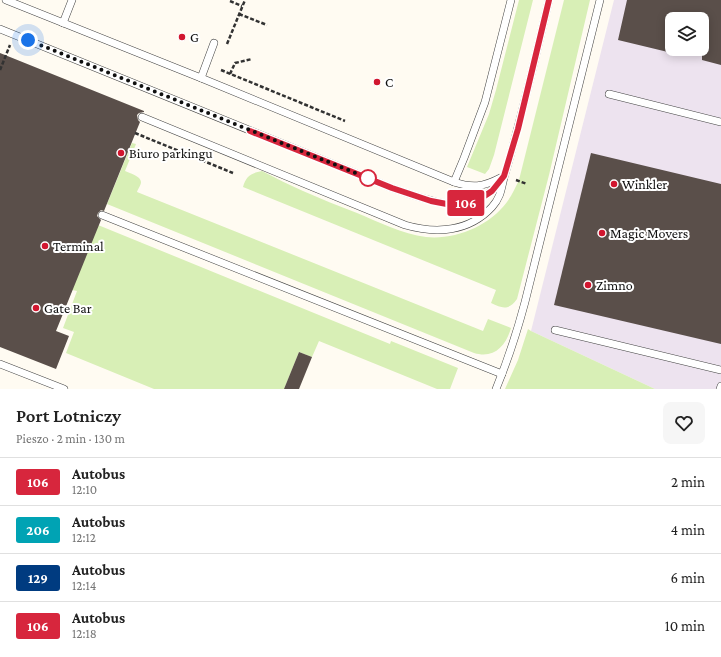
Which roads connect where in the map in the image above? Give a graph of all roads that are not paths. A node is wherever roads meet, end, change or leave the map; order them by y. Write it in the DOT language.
graph roads {
  1 [pos="6,0"];
  2 [pos="72,0"];
  3 [pos="511,0"];
  4 [pos="549,0"];
  5 [pos="600,0"];
  6 [pos="63,23"];
  7 [pos="0,29"];
  8 [pos="214,43"];
  9 [pos="201,78"];
  10 [pos="609,94"];
  11 [pos="142,117"];
  12 [pos="721,122"];
  13 [pos="504,176"];
  14 [pos="454,182"];
  15 [pos="102,215"];
  16 [pos="555,330"];
  17 [pos="0,364"];
  18 [pos="721,370"];
  19 [pos="502,374"];
  20 [pos="721,386"];
  21 [pos="64,389"];
  22 [pos="496,389"];
  23 [pos="720,389"];
  1 -- 6 [label="lane"];
  2 -- 6 [label="lane"];
  3 -- 14 [label="lane"];
  4 -- 13 [label="lane"];
  5 -- 19 [label="lane"];
  6 -- 9 [label="lane"];
  7 -- 13 [label="lane"];
  8 -- 9 [label="lane"];
  9 -- 14 [label="lane"];
  10 -- 12 [label="lane"];
  11 -- 13 [label="lane"];
  13 -- 14 [label="lane"];
  15 -- 19 [label="lane"];
  16 -- 18 [label="lane"];
  17 -- 21 [label="lane"];
  19 -- 22 [label="lane"];
  20 -- 23 [label="lane"];
}
